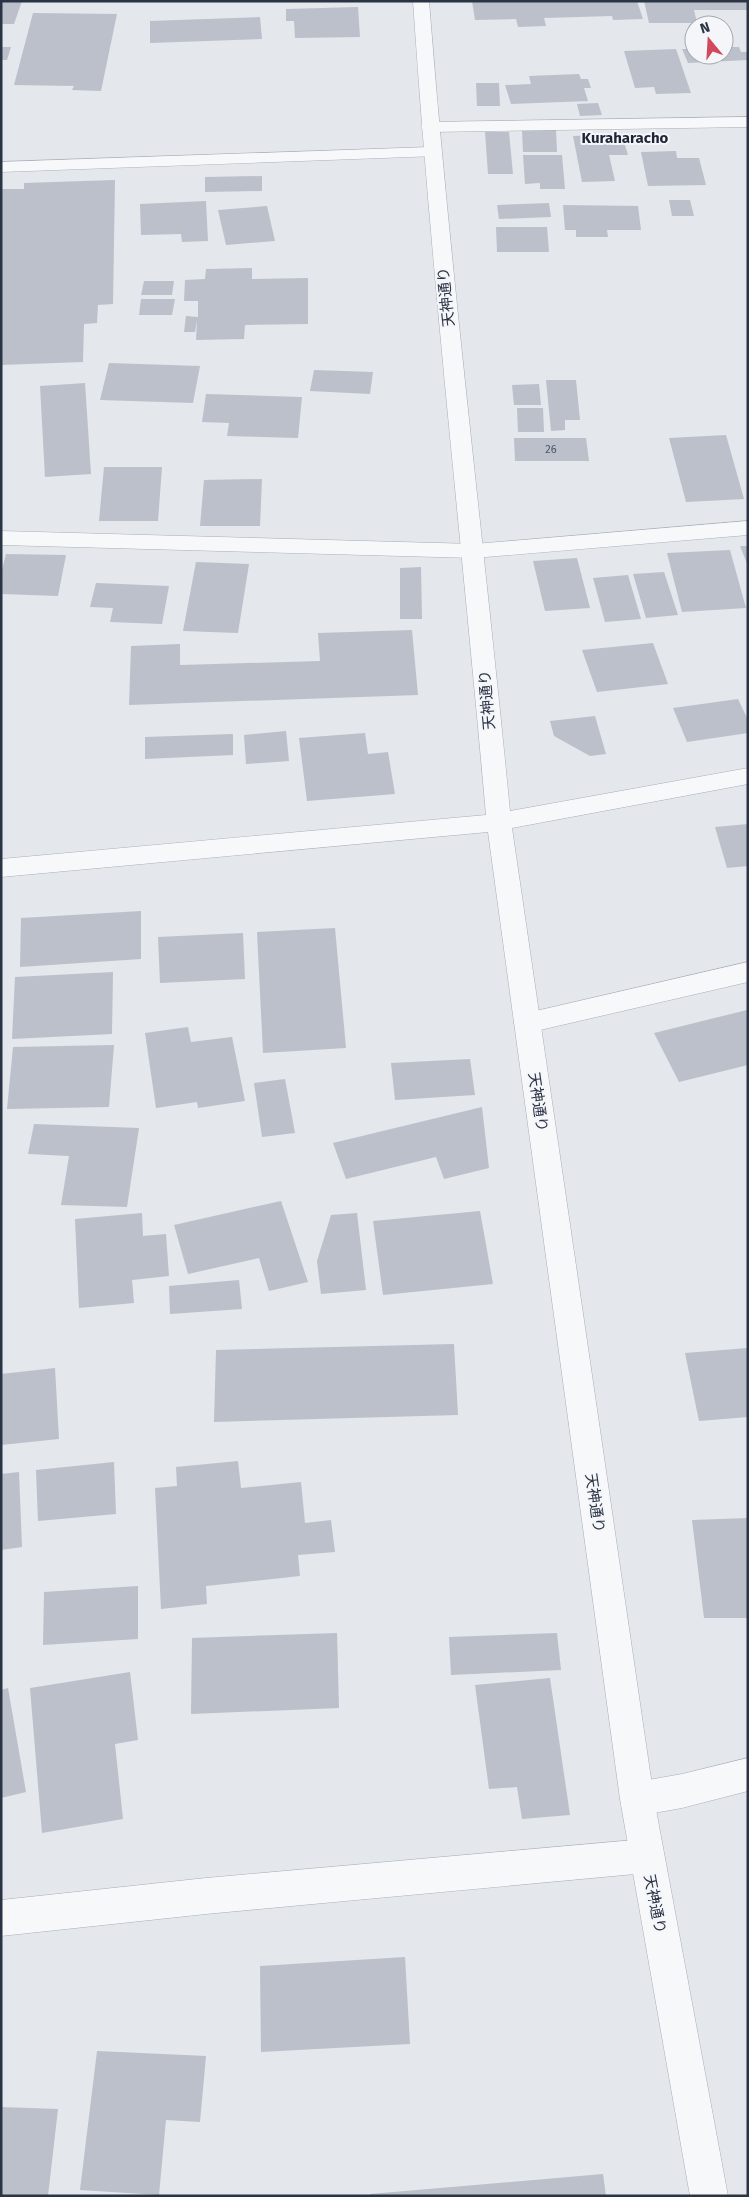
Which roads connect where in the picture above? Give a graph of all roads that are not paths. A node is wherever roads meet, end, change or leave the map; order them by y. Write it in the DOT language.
graph roads {
  1 [pos="422,1"];
  2 [pos="748,122"];
  3 [pos="430,127"];
  4 [pos="431,152"];
  5 [pos="1,167"];
  6 [pos="748,528"];
  7 [pos="1,538"];
  8 [pos="474,552"];
  9 [pos="748,776"];
  10 [pos="499,822"];
  11 [pos="1,868"];
  12 [pos="748,972"];
  13 [pos="527,1022"];
  14 [pos="748,1774"];
  15 [pos="637,1799"];
  16 [pos="646,1856"];
  17 [pos="1,1918"];
  18 [pos="709,2196"];
  1 -- 3 [label="street, 天神通り"];
  2 -- 3 [label="street"];
  3 -- 4 [label="street, 天神通り"];
  4 -- 5 [label="street"];
  4 -- 8 [label="street, 天神通り"];
  6 -- 8 [label="street"];
  7 -- 8 [label="street"];
  8 -- 10 [label="street, 天神通り"];
  9 -- 10 [label="street"];
  10 -- 11 [label="street"];
  10 -- 13 [label="street, 天神通り"];
  12 -- 13 [label="street"];
  13 -- 15 [label="street, 天神通り"];
  14 -- 15 [label="street"];
  15 -- 16 [label="street, 天神通り"];
  16 -- 17 [label="street"];
  16 -- 18 [label="street, 天神通り"];
}
